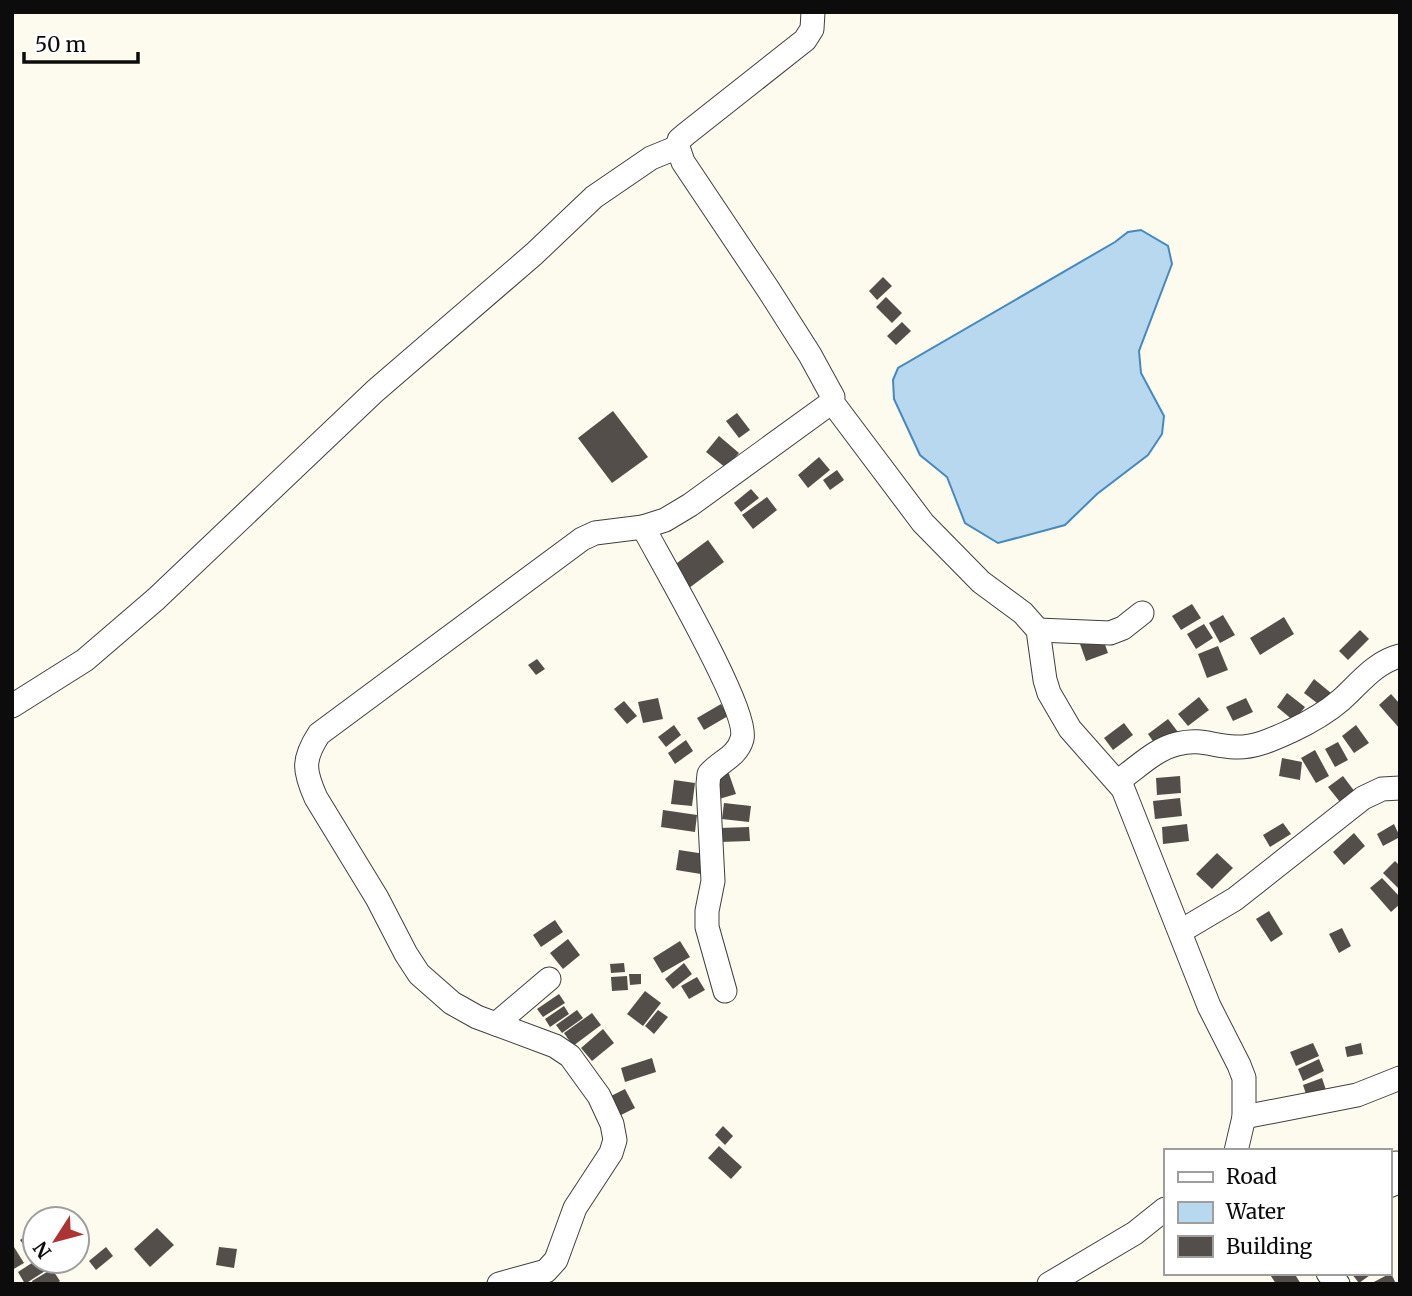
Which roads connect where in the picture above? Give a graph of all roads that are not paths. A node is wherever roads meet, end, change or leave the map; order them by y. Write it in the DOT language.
graph roads {
  1 [pos="813,12"];
  2 [pos="678,146"];
  3 [pos="832,402"];
  4 [pos="643,527"];
  5 [pos="1142,613"];
  6 [pos="1038,630"];
  7 [pos="1400,656"];
  8 [pos="12,706"];
  9 [pos="1118,781"];
  10 [pos="1400,788"];
  11 [pos="1181,931"];
  12 [pos="549,979"];
  13 [pos="725,991"];
  14 [pos="496,1024"];
  15 [pos="1400,1078"];
  16 [pos="1244,1117"];
  17 [pos="1236,1149"];
  18 [pos="1395,1163"];
  19 [pos="1391,1185"];
  20 [pos="1164,1210"];
  21 [pos="499,1284"];
  22 [pos="1049,1284"];
  1 -- 2 [label="street"];
  2 -- 3 [label="street"];
  2 -- 8 [label="street"];
  3 -- 4 [label="street"];
  3 -- 6 [label="street"];
  4 -- 13 [label="street"];
  4 -- 14 [label="street"];
  5 -- 6 [label="street"];
  6 -- 9 [label="street"];
  7 -- 9 [label="street"];
  9 -- 11 [label="street"];
  10 -- 11 [label="street"];
  11 -- 16 [label="street"];
  12 -- 14 [label="street"];
  14 -- 21 [label="street"];
  15 -- 16 [label="street"];
  16 -- 17 [label="street"];
  18 -- 19 [label="street"];
  20 -- 22 [label="street"];
}
